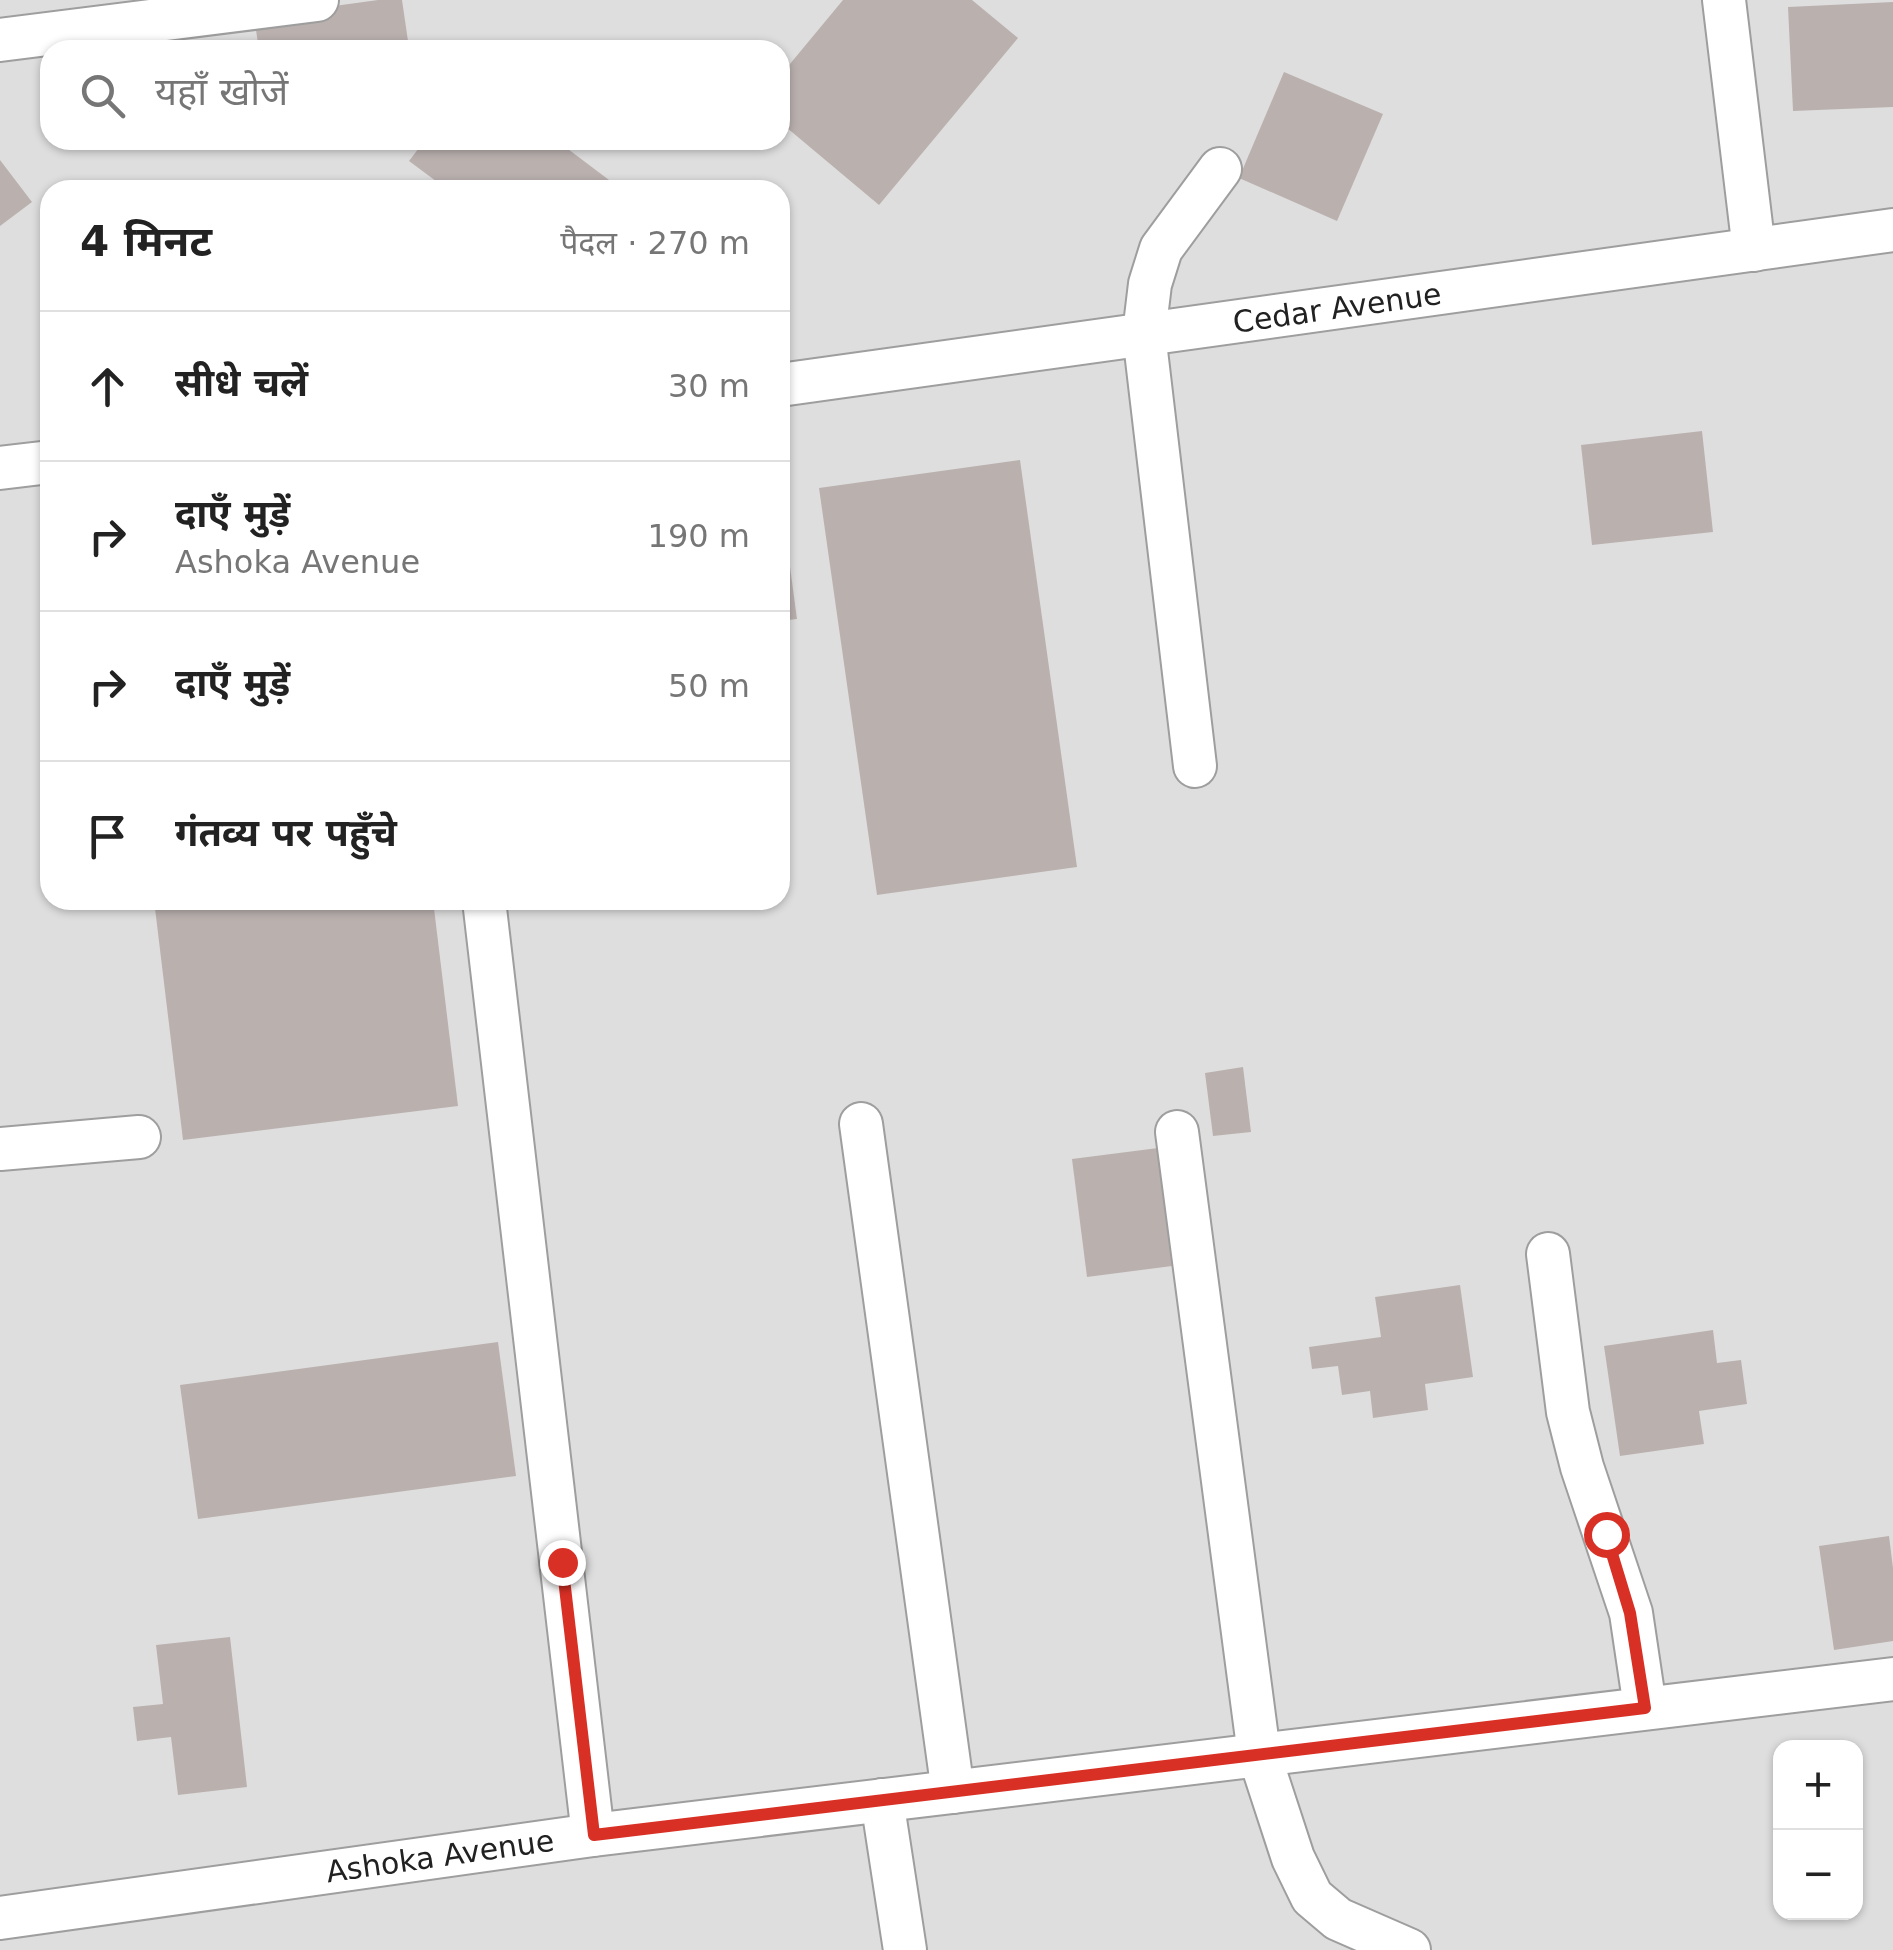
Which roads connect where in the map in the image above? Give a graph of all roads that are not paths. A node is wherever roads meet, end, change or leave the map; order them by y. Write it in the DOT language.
graph roads {
  1 [pos="317,0"];
  2 [pos="1724,0"];
  3 [pos="0,40"];
  4 [pos="1220,168"];
  5 [pos="1893,230"];
  6 [pos="1754,250"];
  7 [pos="1144,334"];
  8 [pos="790,384"];
  9 [pos="40,463"];
  10 [pos="0,468"];
  11 [pos="1195,766"];
  12 [pos="485,910"];
  13 [pos="861,1124"];
  14 [pos="1177,1132"];
  15 [pos="139,1137"];
  16 [pos="0,1149"];
  17 [pos="1548,1254"];
  18 [pos="1893,1679"];
  19 [pos="1645,1708"];
  20 [pos="1260,1754"];
  21 [pos="953,1792"];
  22 [pos="882,1800"];
  23 [pos="594,1835"];
  24 [pos="0,1918"];
  25 [pos="905,1950"];
  26 [pos="1409,1950"];
  1 -- 3 [label="street"];
  2 -- 6 [label="street"];
  4 -- 7 [label="street"];
  5 -- 6 [label="street, Cedar Avenue"];
  6 -- 7 [label="street, Cedar Avenue"];
  7 -- 8 [label="street, Cedar Avenue"];
  7 -- 11 [label="street"];
  9 -- 10 [label="street"];
  12 -- 23 [label="street"];
  13 -- 21 [label="street"];
  14 -- 20 [label="street"];
  15 -- 16 [label="street"];
  17 -- 19 [label="street"];
  18 -- 19 [label="street, Ashoka Avenue"];
  19 -- 20 [label="street, Ashoka Avenue"];
  20 -- 21 [label="street, Ashoka Avenue"];
  20 -- 26 [label="street"];
  21 -- 22 [label="street, Ashoka Avenue"];
  22 -- 23 [label="street, Ashoka Avenue"];
  22 -- 25 [label="street"];
  23 -- 24 [label="street, Ashoka Avenue"];
}
